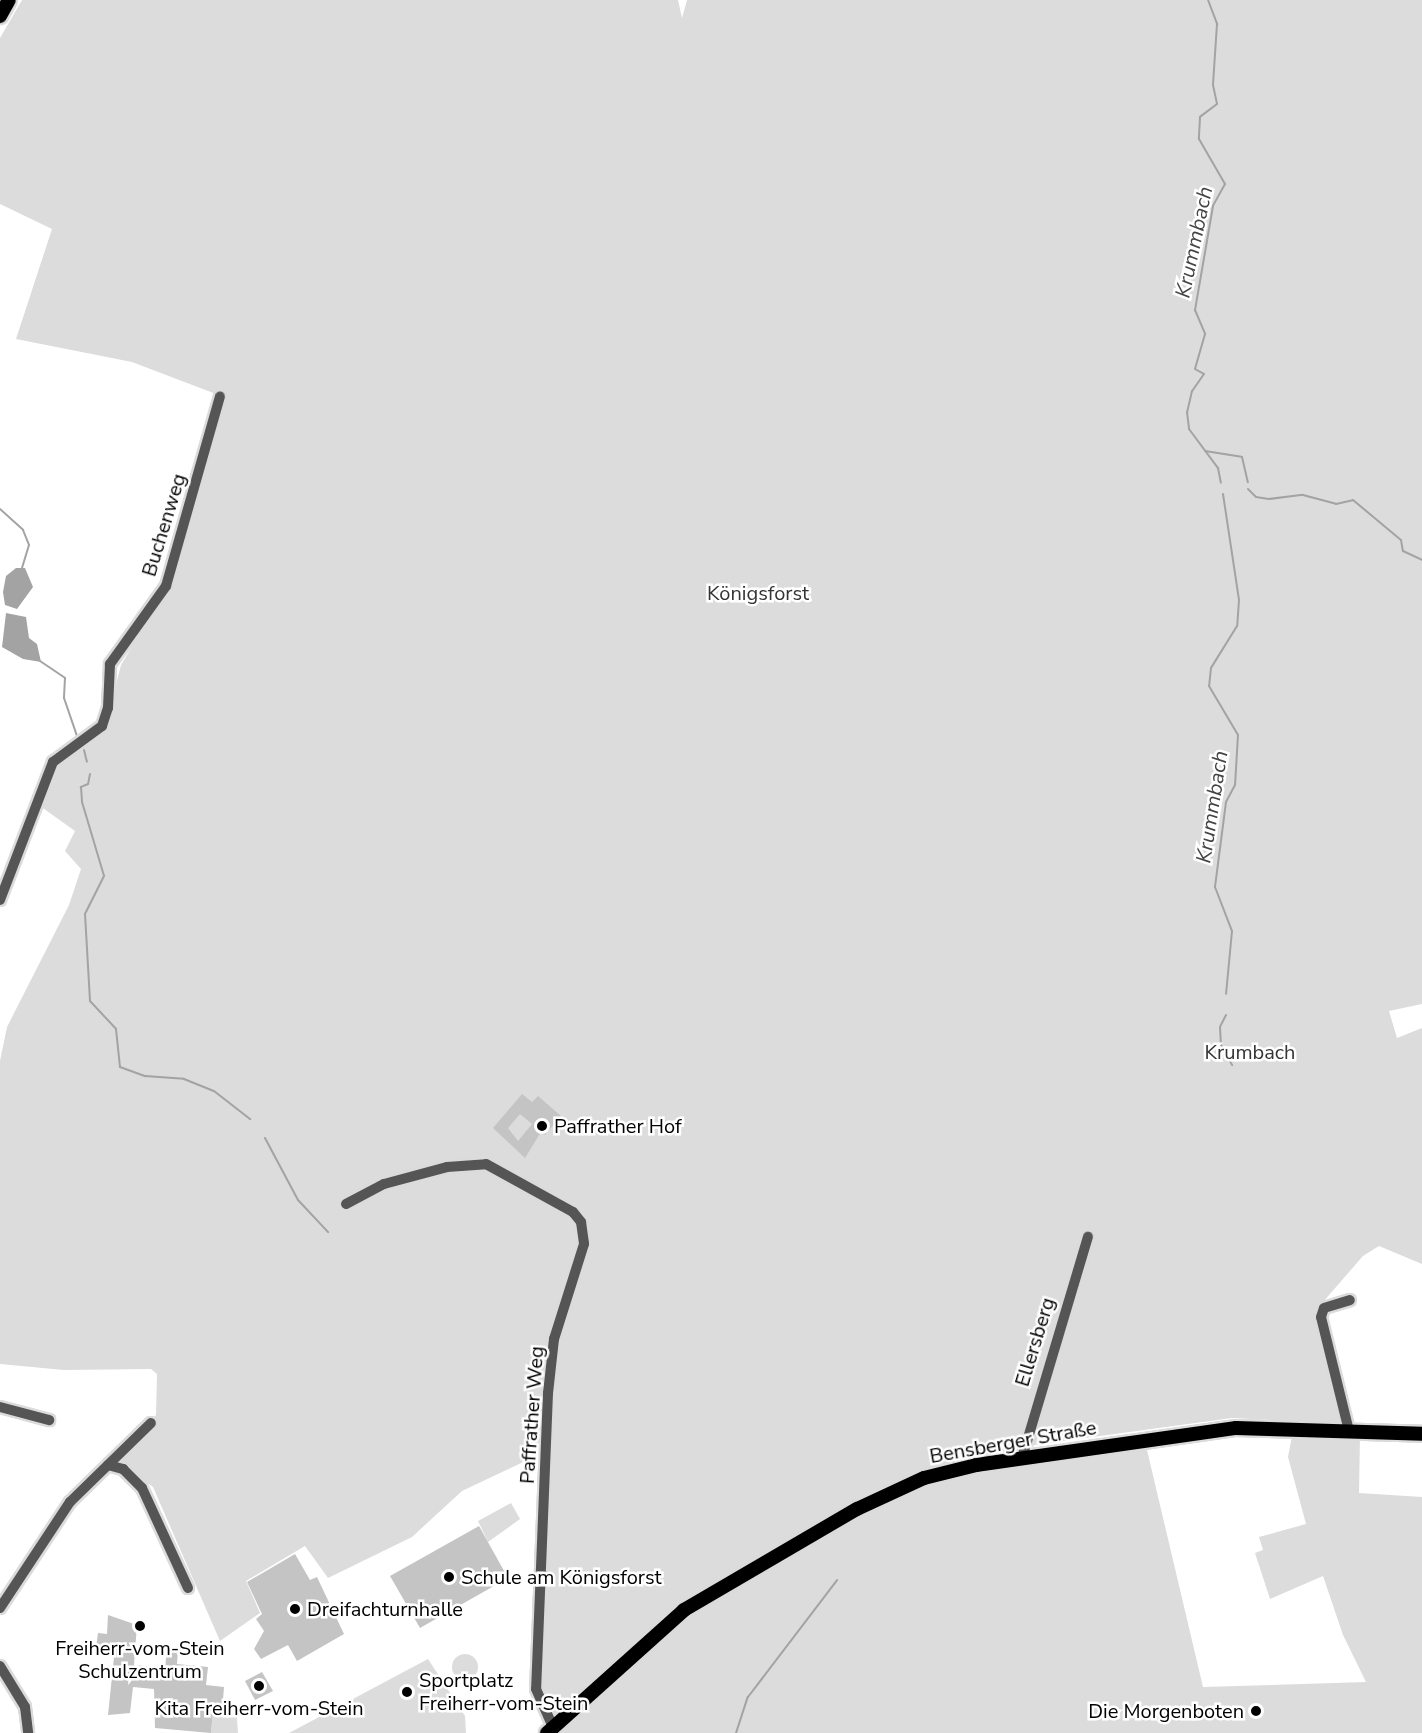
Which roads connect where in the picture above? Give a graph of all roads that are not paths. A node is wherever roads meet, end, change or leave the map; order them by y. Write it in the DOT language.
graph roads {
  1 [pos="9,0"];
  2 [pos="0,16"];
  3 [pos="220,397"];
  4 [pos="0,900"];
  5 [pos="346,1204"];
  6 [pos="1088,1237"];
  7 [pos="1350,1300"];
  8 [pos="0,1407"];
  9 [pos="49,1420"];
  10 [pos="151,1423"];
  11 [pos="1349,1431"];
  12 [pos="1422,1434"];
  13 [pos="1022,1458"];
  14 [pos="108,1465"];
  15 [pos="188,1588"];
  16 [pos="0,1608"];
  17 [pos="0,1666"];
  18 [pos="550,1730"];
  19 [pos="28,1733"];
  1 -- 2 [label="main road"];
  3 -- 4 [label="street, Buchenweg"];
  5 -- 18 [label="street, Paffrather Weg"];
  6 -- 13 [label="street, Ellersberg"];
  7 -- 11 [label="street"];
  8 -- 9 [label="street"];
  10 -- 14 [label="street"];
  11 -- 12 [label="main road, Bensberger Straße"];
  11 -- 13 [label="main road, Bensberger Straße"];
  13 -- 18 [label="main road, Bensberger Straße"];
  14 -- 15 [label="street"];
  14 -- 16 [label="street"];
  17 -- 19 [label="street"];
}
